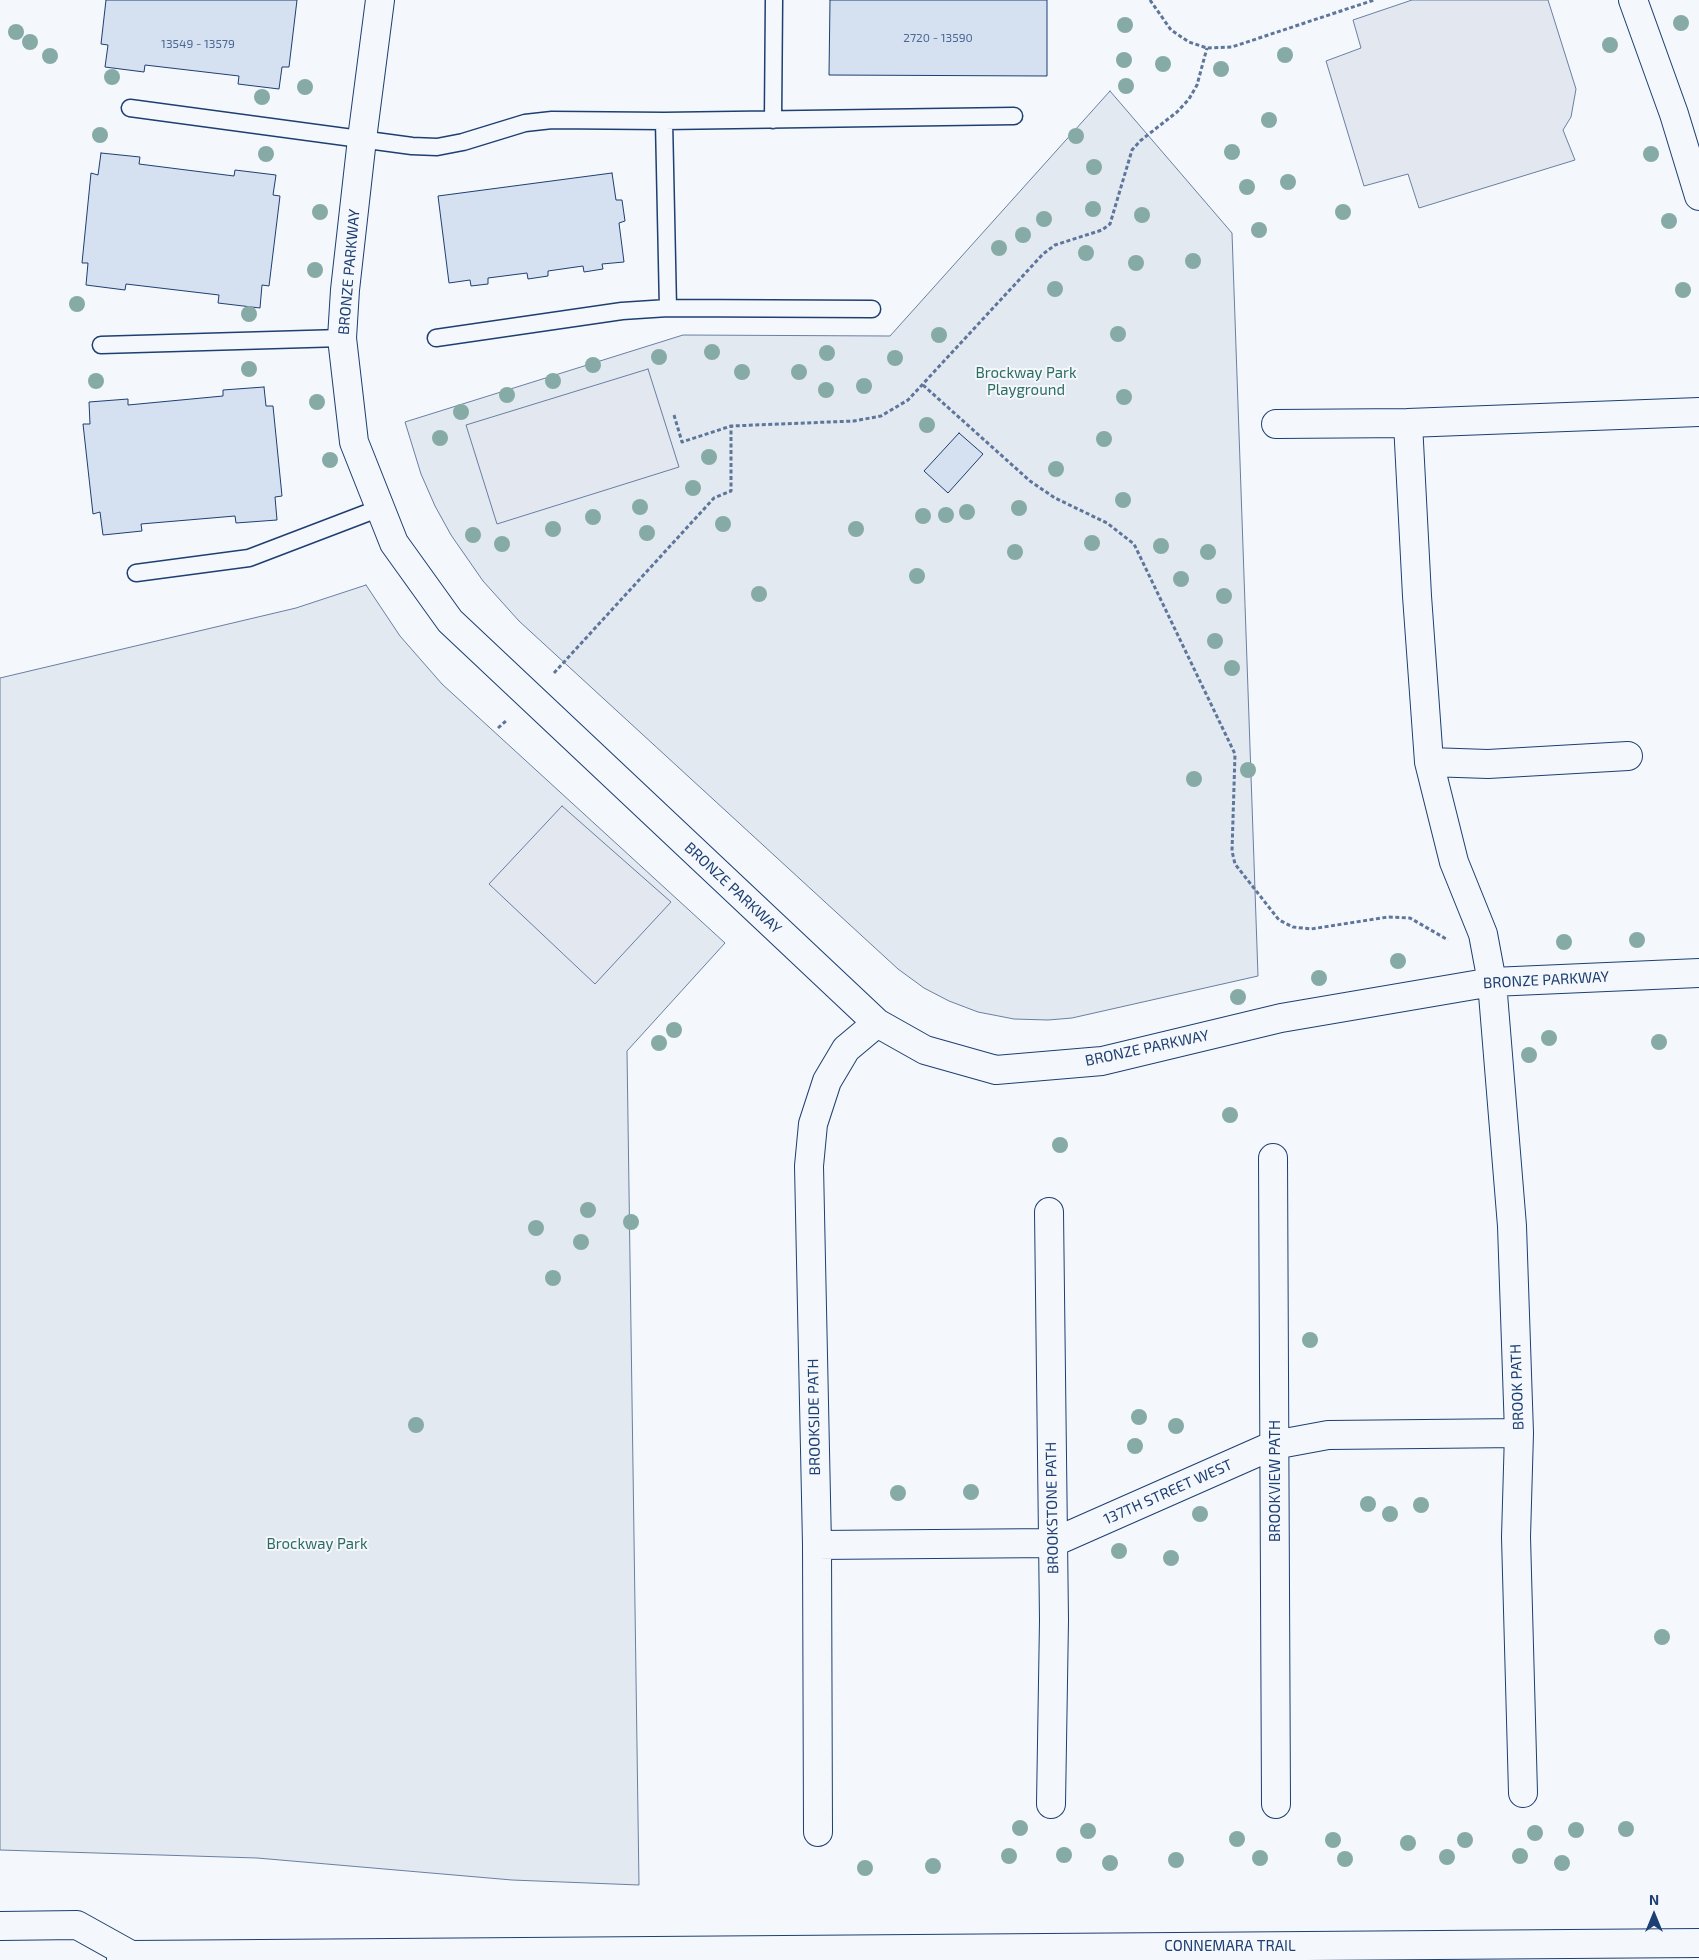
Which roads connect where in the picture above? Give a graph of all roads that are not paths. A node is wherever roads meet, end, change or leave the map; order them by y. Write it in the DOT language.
graph roads {
  1 [pos="380,0"];
  2 [pos="774,0"];
  3 [pos="1633,0"];
  4 [pos="130,108"];
  5 [pos="1014,116"];
  6 [pos="773,120"];
  7 [pos="664,121"];
  8 [pos="362,139"];
  9 [pos="1699,196"];
  10 [pos="668,308"];
  11 [pos="872,309"];
  12 [pos="342,338"];
  13 [pos="436,338"];
  14 [pos="101,345"];
  15 [pos="1699,412"];
  16 [pos="1408,423"];
  17 [pos="1276,424"];
  18 [pos="380,508"];
  19 [pos="136,574"];
  20 [pos="1628,756"];
  21 [pos="1429,762"];
  22 [pos="1699,973"];
  23 [pos="1492,982"];
  24 [pos="877,1023"];
  25 [pos="1273,1158"];
  26 [pos="1050,1212"];
  27 [pos="1519,1433"];
  28 [pos="1274,1445"];
  29 [pos="1052,1543"];
  30 [pos="817,1545"];
  31 [pos="1524,1792"];
  32 [pos="1051,1804"];
  33 [pos="1276,1804"];
  34 [pos="818,1832"];
  35 [pos="0,1926"];
  36 [pos="1699,1944"];
  37 [pos="128,1958"];
  1 -- 8 [label="street, BRONZE PARKWAY"];
  2 -- 6 [label="lane"];
  3 -- 9 [label="street"];
  4 -- 8 [label="lane"];
  5 -- 6 [label="lane"];
  6 -- 7 [label="lane"];
  7 -- 8 [label="lane"];
  7 -- 10 [label="lane"];
  8 -- 12 [label="street, BRONZE PARKWAY"];
  10 -- 11 [label="lane"];
  10 -- 13 [label="lane"];
  12 -- 14 [label="lane"];
  12 -- 18 [label="street, BRONZE PARKWAY"];
  15 -- 16 [label="street"];
  16 -- 17 [label="street"];
  16 -- 21 [label="street, BROOK PATH"];
  18 -- 19 [label="lane"];
  18 -- 24 [label="street, BRONZE PARKWAY"];
  20 -- 21 [label="street"];
  21 -- 23 [label="street, BROOK PATH"];
  22 -- 23 [label="street, BRONZE PARKWAY"];
  23 -- 24 [label="street, BRONZE PARKWAY"];
  23 -- 27 [label="street, BROOK PATH"];
  24 -- 30 [label="street, BROOKSIDE PATH"];
  25 -- 28 [label="street, BROOKVIEW PATH"];
  26 -- 29 [label="street, BROOKSTONE PATH"];
  27 -- 28 [label="street, 137TH STREET WEST"];
  27 -- 31 [label="street, BROOK PATH"];
  28 -- 29 [label="street, 137TH STREET WEST"];
  28 -- 33 [label="street, BROOKVIEW PATH"];
  29 -- 30 [label="street, 137TH STREET WEST"];
  29 -- 32 [label="street, BROOKSTONE PATH"];
  30 -- 34 [label="street, BROOKSIDE PATH"];
  35 -- 37 [label="street, CONNEMARA TRAIL"];
  36 -- 37 [label="street, CONNEMARA TRAIL"];
}
